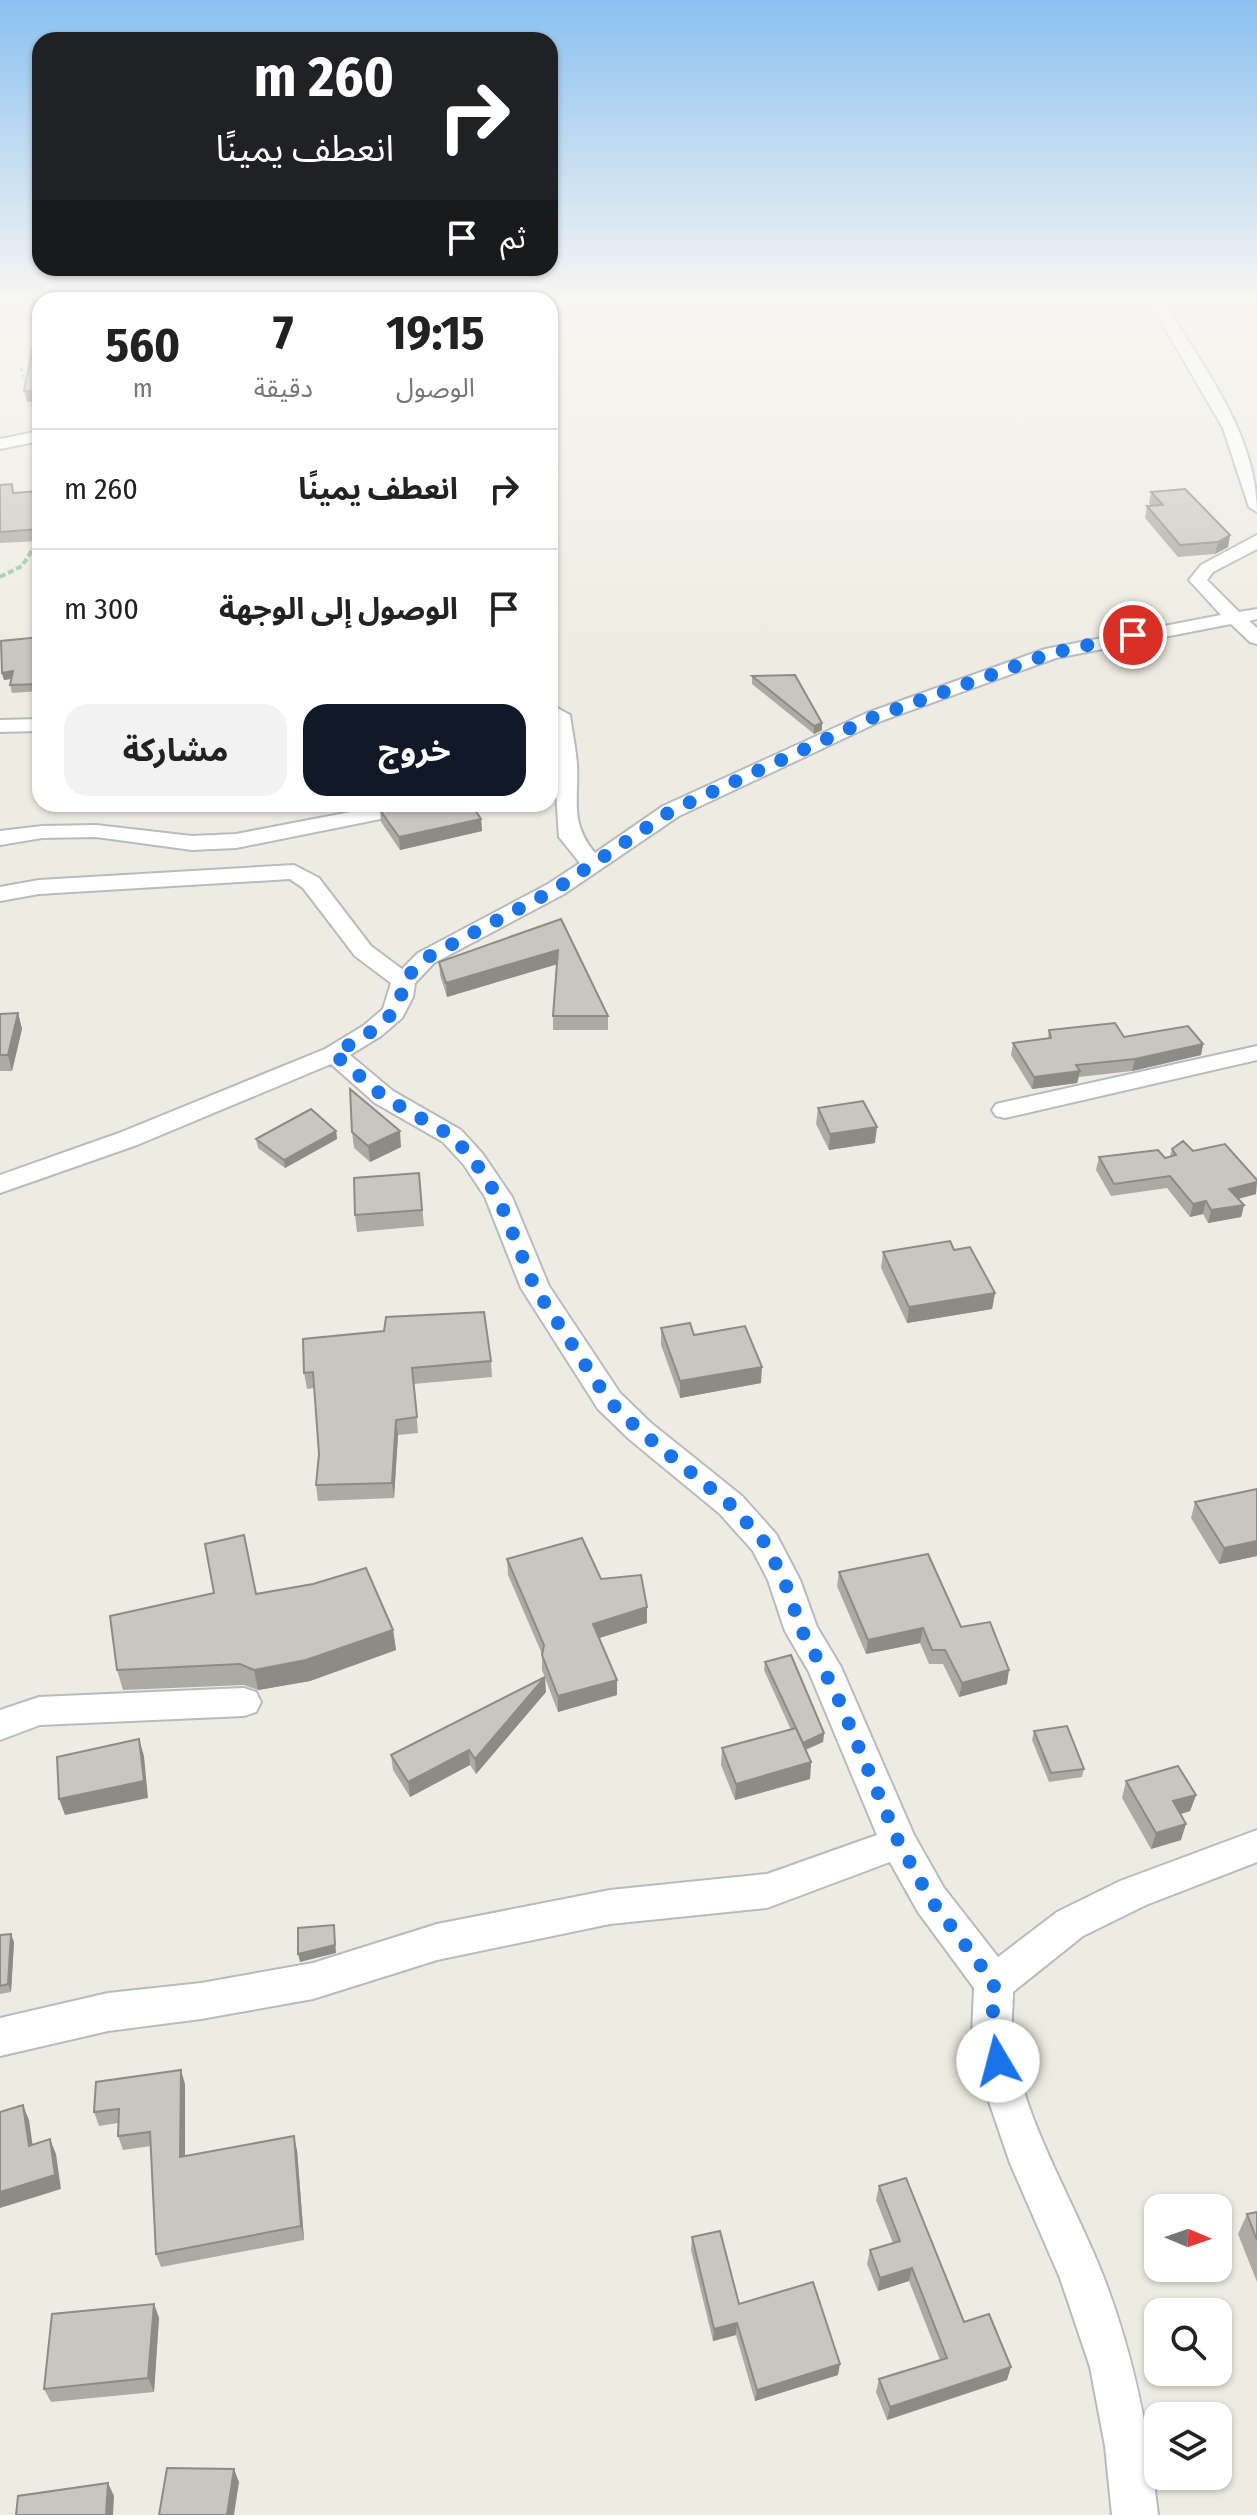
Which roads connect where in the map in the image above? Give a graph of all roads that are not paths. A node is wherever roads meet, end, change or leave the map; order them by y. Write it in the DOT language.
graph roads {
  1 [pos="1224,416"];
  2 [pos="32,438"];
  3 [pos="0,444"];
  4 [pos="1257,507"];
  5 [pos="1257,540"];
  6 [pos="1257,614"];
  7 [pos="1235,618"];
  8 [pos="1257,638"];
  9 [pos="558,714"];
  10 [pos="32,725"];
  11 [pos="0,726"];
  12 [pos="558,768"];
  13 [pos="384,812"];
  14 [pos="0,838"];
  15 [pos="594,865"];
  16 [pos="0,894"];
  17 [pos="403,981"];
  18 [pos="1257,1053"];
  19 [pos="334,1054"];
  20 [pos="1005,1110"];
  21 [pos="0,1184"];
  22 [pos="244,1702"];
  23 [pos="0,1725"];
  24 [pos="899,1843"];
  25 [pos="1257,1846"];
  26 [pos="994,1983"];
  27 [pos="0,2037"];
  28 [pos="1135,2515"];
  1 -- 4 [label="street"];
  2 -- 3 [label="street"];
  5 -- 7 [label="street"];
  6 -- 7 [label="street"];
  7 -- 8 [label="street"];
  7 -- 15 [label="street"];
  9 -- 12 [label="street"];
  10 -- 11 [label="street"];
  12 -- 15 [label="street"];
  13 -- 14 [label="street"];
  15 -- 17 [label="street"];
  16 -- 17 [label="street"];
  17 -- 19 [label="street"];
  18 -- 20 [label="street"];
  19 -- 21 [label="street"];
  19 -- 24 [label="street"];
  22 -- 23 [label="street"];
  24 -- 26 [label="street"];
  24 -- 27 [label="street"];
  25 -- 26 [label="street"];
  26 -- 28 [label="street"];
}
